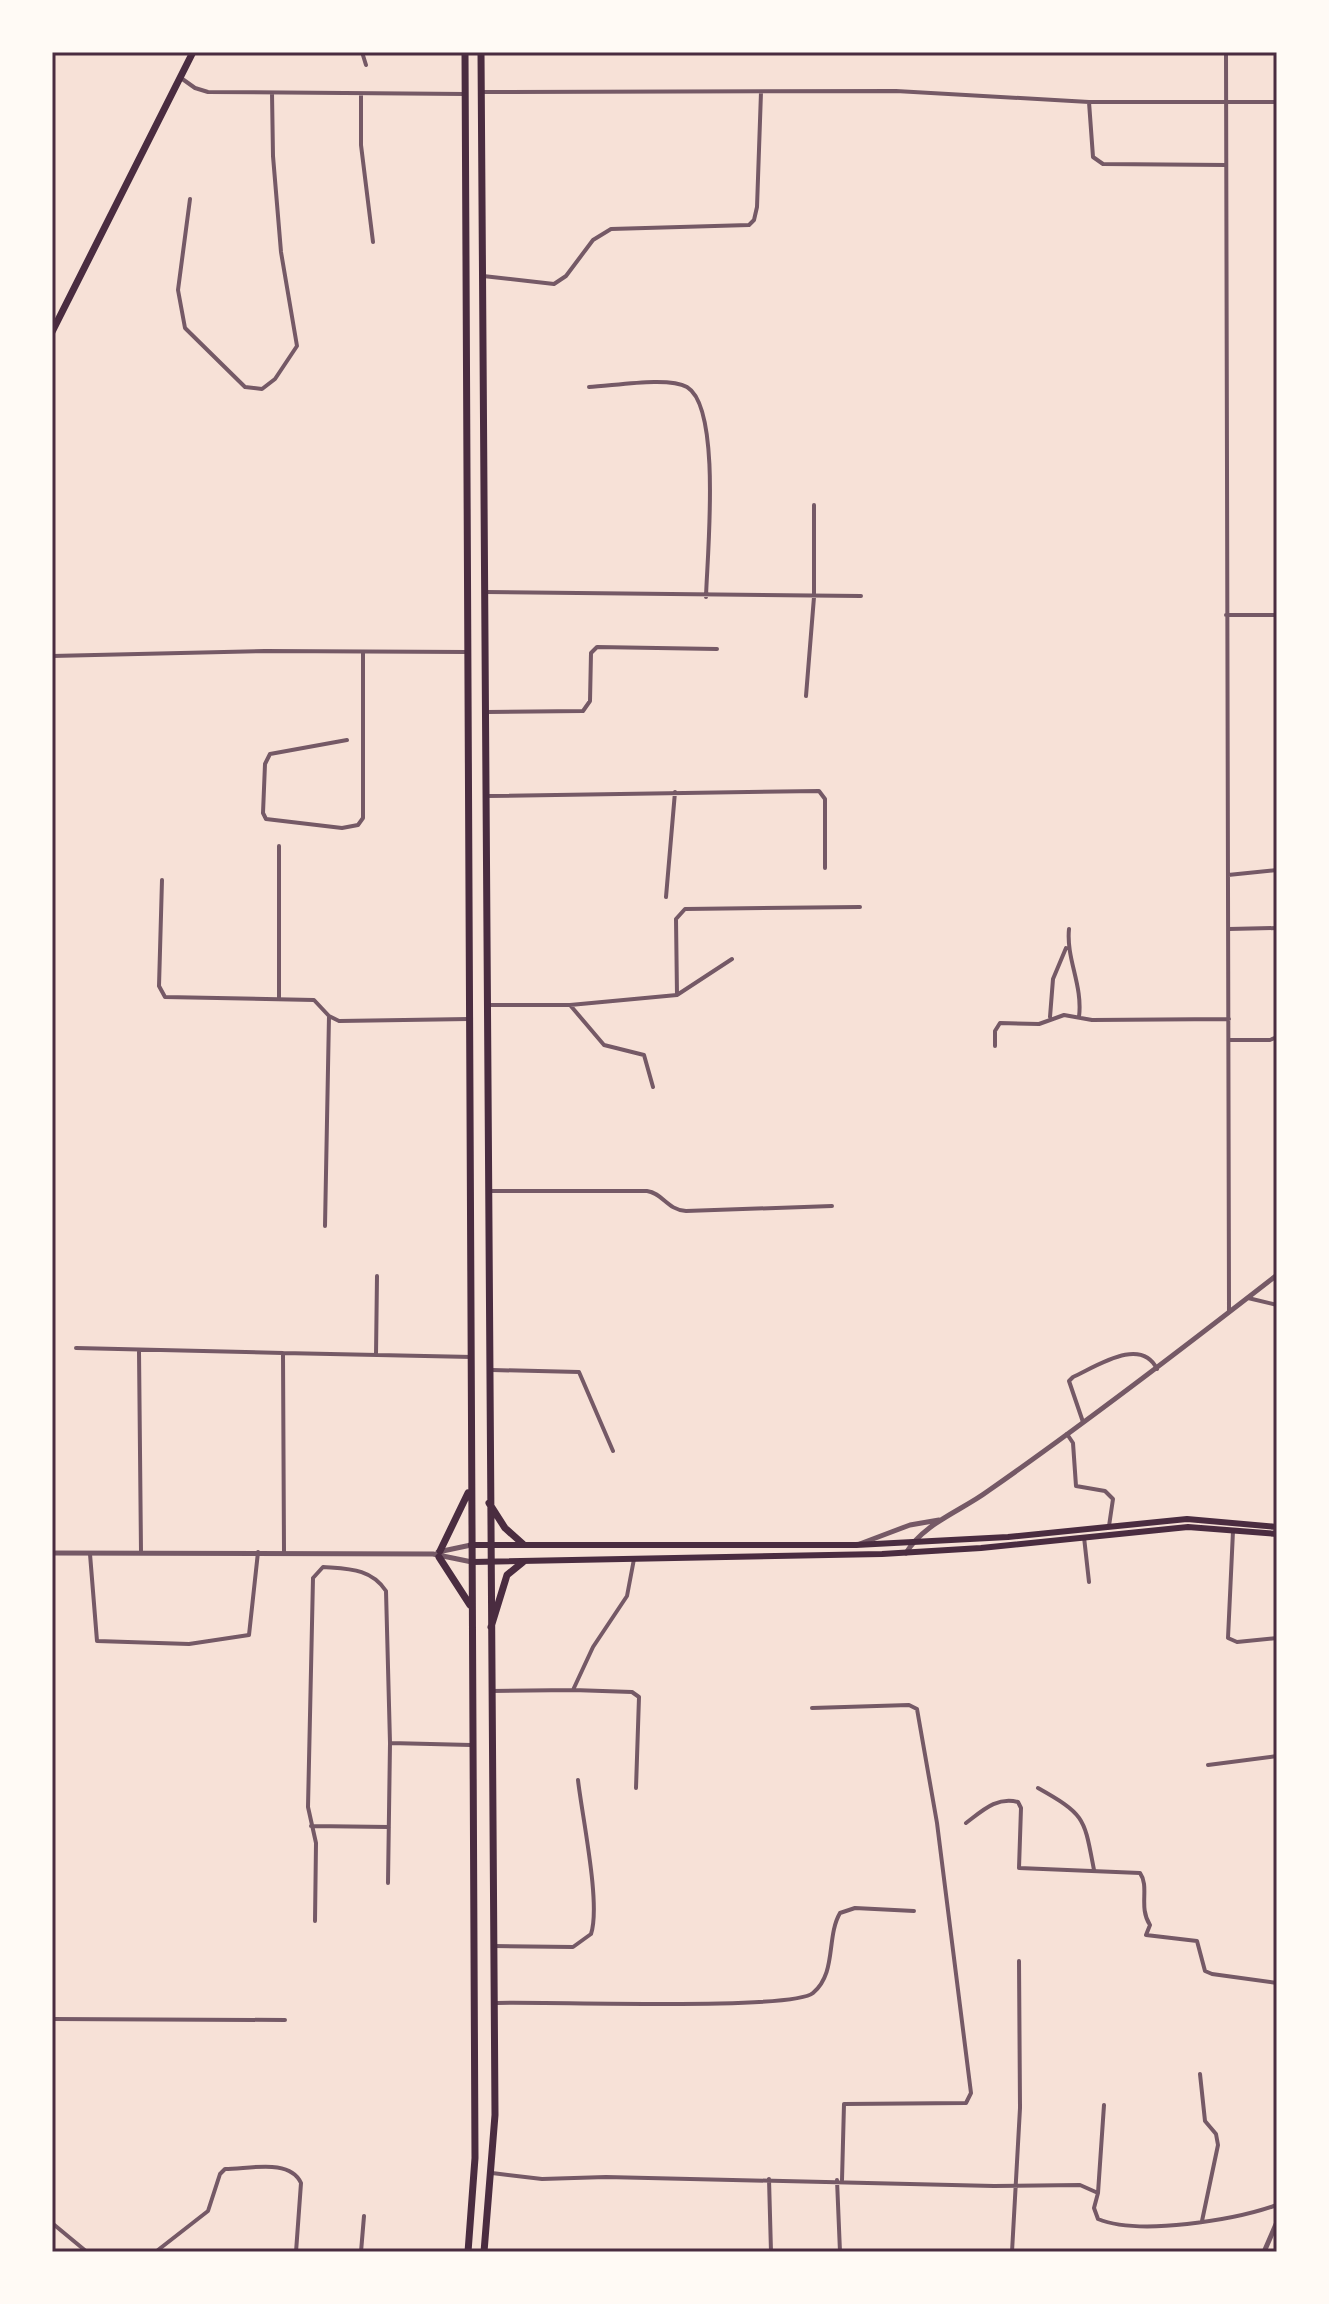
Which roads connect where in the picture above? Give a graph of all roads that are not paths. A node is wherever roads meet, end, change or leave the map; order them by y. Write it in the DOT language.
graph roads {
  1 [pos="193,52"];
  2 [pos="362,52"];
  3 [pos="465,52"];
  4 [pos="481,52"];
  5 [pos="1226,52"];
  6 [pos="366,65"];
  7 [pos="181,78"];
  8 [pos="481,92"];
  9 [pos="761,92"];
  10 [pos="272,93"];
  11 [pos="361,94"];
  12 [pos="465,94"];
  13 [pos="1089,102"];
  14 [pos="1277,102"];
  15 [pos="1226,103"];
  16 [pos="1226,165"];
  17 [pos="190,199"];
  18 [pos="373,242"];
  19 [pos="481,276"];
  20 [pos="52,332"];
  21 [pos="589,387"];
  22 [pos="814,505"];
  23 [pos="483,592"];
  24 [pos="861,596"];
  25 [pos="706,597"];
  26 [pos="814,597"];
  27 [pos="1226,615"];
  28 [pos="1277,615"];
  29 [pos="717,649"];
  30 [pos="363,652"];
  31 [pos="469,652"];
  32 [pos="52,656"];
  33 [pos="806,696"];
  34 [pos="485,712"];
  35 [pos="347,740"];
  36 [pos="675,792"];
  37 [pos="486,796"];
  38 [pos="279,846"];
  39 [pos="825,868"];
  40 [pos="1277,870"];
  41 [pos="1228,875"];
  42 [pos="162,880"];
  43 [pos="666,897"];
  44 [pos="860,907"];
  45 [pos="1277,928"];
  46 [pos="1069,929"];
  47 [pos="1229,929"];
  48 [pos="1067,946"];
  49 [pos="732,959"];
  50 [pos="677,995"];
  51 [pos="279,999"];
  52 [pos="488,1005"];
  53 [pos="570,1005"];
  54 [pos="329,1016"];
  55 [pos="1079,1017"];
  56 [pos="1050,1018"];
  57 [pos="472,1019"];
  58 [pos="1229,1019"];
  59 [pos="1277,1037"];
  60 [pos="1229,1040"];
  61 [pos="995,1046"];
  62 [pos="653,1087"];
  63 [pos="489,1191"];
  64 [pos="832,1206"];
  65 [pos="325,1226"];
  66 [pos="1277,1275"];
  67 [pos="377,1276"];
  68 [pos="1248,1298"];
  69 [pos="1277,1305"];
  70 [pos="1229,1311"];
  71 [pos="76,1348"];
  72 [pos="139,1350"];
  73 [pos="283,1353"];
  74 [pos="376,1355"];
  75 [pos="473,1357"];
  76 [pos="1157,1369"];
  77 [pos="489,1370"];
  78 [pos="1083,1423"];
  79 [pos="1067,1434"];
  80 [pos="613,1451"];
  81 [pos="471,1488"];
  82 [pos="489,1502"];
  83 [pos="940,1520"];
  84 [pos="1109,1526"];
  85 [pos="1234,1529"];
  86 [pos="1277,1532"];
  87 [pos="1084,1537"];
  88 [pos="912,1542"];
  89 [pos="489,1544"];
  90 [pos="523,1544"];
  91 [pos="471,1545"];
  92 [pos="856,1545"];
  93 [pos="90,1552"];
  94 [pos="141,1552"];
  95 [pos="258,1552"];
  96 [pos="284,1552"];
  97 [pos="52,1553"];
  98 [pos="906,1553"];
  99 [pos="437,1554"];
  100 [pos="634,1559"];
  101 [pos="472,1562"];
  102 [pos="523,1562"];
  103 [pos="489,1563"];
  104 [pos="1089,1582"];
  105 [pos="471,1606"];
  106 [pos="490,1629"];
  107 [pos="1277,1638"];
  108 [pos="573,1690"];
  109 [pos="491,1691"];
  110 [pos="812,1708"];
  111 [pos="390,1743"];
  112 [pos="471,1745"];
  113 [pos="1277,1756"];
  114 [pos="1208,1765"];
  115 [pos="578,1780"];
  116 [pos="636,1788"];
  117 [pos="1038,1788"];
  118 [pos="966,1823"];
  119 [pos="310,1826"];
  120 [pos="389,1827"];
  121 [pos="1094,1870"];
  122 [pos="388,1883"];
  123 [pos="914,1911"];
  124 [pos="315,1921"];
  125 [pos="493,1946"];
  126 [pos="1019,1961"];
  127 [pos="1277,1983"];
  128 [pos="494,2003"];
  129 [pos="52,2019"];
  130 [pos="285,2020"];
  131 [pos="1200,2074"];
  132 [pos="1104,2105"];
  133 [pos="492,2173"];
  134 [pos="769,2179"];
  135 [pos="840,2180"];
  136 [pos="1014,2186"];
  137 [pos="1098,2193"];
  138 [pos="1277,2205"];
  139 [pos="364,2216"];
  140 [pos="1202,2221"];
  141 [pos="1277,2222"];
  142 [pos="52,2223"];
  143 [pos="1267,2244"];
  144 [pos="1277,2246"];
  145 [pos="158,2250"];
  146 [pos="87,2252"];
  147 [pos="296,2252"];
  148 [pos="361,2252"];
  149 [pos="468,2252"];
  150 [pos="484,2252"];
  151 [pos="771,2252"];
  152 [pos="840,2252"];
  153 [pos="1012,2252"];
  154 [pos="1264,2252"];
  1 -- 7 [label="main road"];
  2 -- 6 [label="street"];
  3 -- 12 [label="main road"];
  4 -- 8 [label="main road"];
  5 -- 15 [label="street"];
  7 -- 10 [label="street"];
  7 -- 20 [label="main road"];
  8 -- 9 [label="street"];
  8 -- 19 [label="main road"];
  9 -- 13 [label="street"];
  9 -- 19 [label="street"];
  10 -- 11 [label="street"];
  10 -- 17 [label="street"];
  11 -- 12 [label="street"];
  11 -- 18 [label="street"];
  12 -- 31 [label="main road"];
  13 -- 15 [label="street"];
  13 -- 16 [label="street"];
  14 -- 15 [label="street"];
  15 -- 16 [label="street"];
  16 -- 27 [label="street"];
  19 -- 23 [label="main road"];
  21 -- 25 [label="street"];
  22 -- 26 [label="street"];
  23 -- 25 [label="street"];
  23 -- 34 [label="main road"];
  24 -- 26 [label="street"];
  25 -- 26 [label="street"];
  26 -- 33 [label="street"];
  27 -- 28 [label="street"];
  27 -- 41 [label="street"];
  29 -- 34 [label="street"];
  30 -- 31 [label="street"];
  30 -- 32 [label="street"];
  30 -- 35 [label="street"];
  31 -- 57 [label="main road"];
  34 -- 37 [label="main road"];
  36 -- 37 [label="street"];
  36 -- 39 [label="street"];
  36 -- 43 [label="street"];
  37 -- 52 [label="main road"];
  38 -- 51 [label="street"];
  40 -- 41 [label="street"];
  41 -- 47 [label="street"];
  42 -- 51 [label="street"];
  44 -- 50 [label="street"];
  45 -- 47 [label="street"];
  46 -- 48 [label="street"];
  47 -- 58 [label="street"];
  48 -- 55 [label="street"];
  48 -- 56 [label="street"];
  49 -- 50 [label="street"];
  50 -- 53 [label="street"];
  51 -- 54 [label="street"];
  52 -- 53 [label="street"];
  52 -- 63 [label="main road"];
  53 -- 62 [label="street"];
  54 -- 57 [label="street"];
  54 -- 65 [label="street"];
  55 -- 56 [label="street"];
  55 -- 58 [label="street"];
  56 -- 61 [label="street"];
  57 -- 75 [label="main road"];
  58 -- 60 [label="street"];
  59 -- 60 [label="street"];
  60 -- 70 [label="street"];
  63 -- 64 [label="street"];
  63 -- 77 [label="main road"];
  66 -- 68 [label="street"];
  67 -- 74 [label="street"];
  68 -- 69 [label="street"];
  68 -- 70 [label="street"];
  70 -- 76 [label="street"];
  71 -- 72 [label="street"];
  72 -- 73 [label="street"];
  72 -- 94 [label="street"];
  73 -- 74 [label="street"];
  73 -- 96 [label="street"];
  74 -- 75 [label="street"];
  75 -- 81 [label="main road"];
  76 -- 78 [label="street"];
  76 -- 78 [label="street"];
  77 -- 80 [label="street"];
  77 -- 82 [label="main road"];
  78 -- 79 [label="street"];
  79 -- 83 [label="street"];
  79 -- 84 [label="street"];
  81 -- 91 [label="main road"];
  81 -- 99 [label="main road"];
  82 -- 89 [label="main road"];
  82 -- 90 [label="main road"];
  83 -- 88 [label="street"];
  83 -- 92 [label="street"];
  84 -- 86 [label="main road"];
  84 -- 88 [label="main road"];
  85 -- 86 [label="main road"];
  85 -- 87 [label="main road"];
  85 -- 107 [label="street"];
  87 -- 98 [label="main road"];
  87 -- 104 [label="street"];
  88 -- 92 [label="main road"];
  88 -- 98 [label="street"];
  89 -- 90 [label="main road"];
  89 -- 91 [label="main road"];
  89 -- 103 [label="main road"];
  90 -- 92 [label="main road"];
  91 -- 99 [label="street"];
  91 -- 101 [label="main road"];
  93 -- 94 [label="street"];
  93 -- 95 [label="street"];
  93 -- 97 [label="street"];
  94 -- 95 [label="street"];
  95 -- 96 [label="street"];
  96 -- 99 [label="street"];
  98 -- 100 [label="main road"];
  99 -- 101 [label="street"];
  99 -- 105 [label="main road"];
  100 -- 102 [label="main road"];
  100 -- 108 [label="street"];
  101 -- 103 [label="main road"];
  101 -- 105 [label="main road"];
  102 -- 103 [label="main road"];
  102 -- 106 [label="main road"];
  103 -- 106 [label="main road"];
  105 -- 112 [label="main road"];
  106 -- 109 [label="main road"];
  108 -- 109 [label="street"];
  108 -- 116 [label="street"];
  109 -- 125 [label="main road"];
  110 -- 135 [label="street"];
  111 -- 112 [label="street"];
  111 -- 119 [label="street"];
  111 -- 120 [label="street"];
  112 -- 149 [label="main road"];
  113 -- 114 [label="street"];
  115 -- 125 [label="street"];
  117 -- 121 [label="street"];
  118 -- 121 [label="street"];
  119 -- 120 [label="street"];
  119 -- 124 [label="street"];
  120 -- 122 [label="street"];
  121 -- 127 [label="street"];
  123 -- 128 [label="street"];
  125 -- 128 [label="main road"];
  126 -- 136 [label="street"];
  128 -- 133 [label="main road"];
  129 -- 130 [label="street"];
  131 -- 140 [label="street"];
  132 -- 137 [label="street"];
  133 -- 134 [label="street"];
  133 -- 150 [label="main road"];
  134 -- 135 [label="street"];
  134 -- 151 [label="street"];
  135 -- 136 [label="street"];
  135 -- 152 [label="street"];
  136 -- 137 [label="street"];
  136 -- 153 [label="street"];
  137 -- 140 [label="street"];
  138 -- 140 [label="street"];
  139 -- 148 [label="street"];
  141 -- 143 [label="street"];
  142 -- 146 [label="street"];
  143 -- 144 [label="street"];
  143 -- 154 [label="street"];
  145 -- 147 [label="street"];
}
